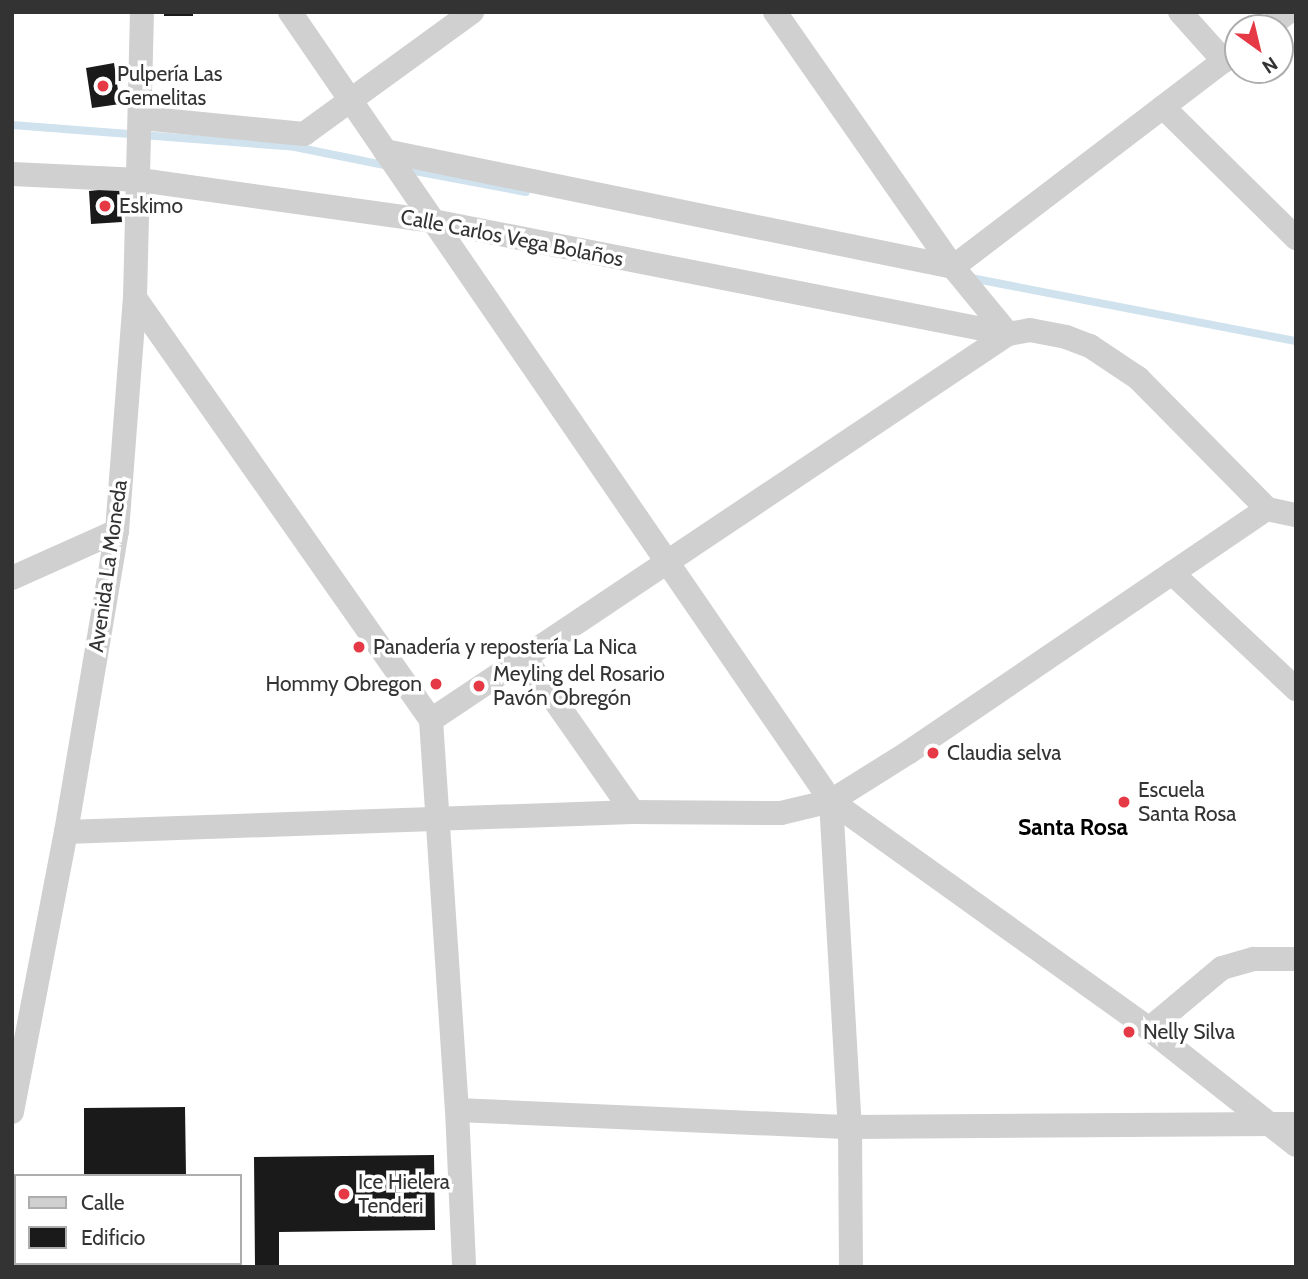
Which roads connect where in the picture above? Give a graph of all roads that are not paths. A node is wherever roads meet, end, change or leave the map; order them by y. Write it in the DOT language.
graph roads {
  1 [pos="142,12"];
  2 [pos="290,12"];
  3 [pos="472,12"];
  4 [pos="775,12"];
  5 [pos="1180,12"];
  6 [pos="1224,49"];
  7 [pos="1224,60"];
  8 [pos="351,99"];
  9 [pos="1163,107"];
  10 [pos="141,124"];
  11 [pos="385,150"];
  12 [pos="12,174"];
  13 [pos="140,175"];
  14 [pos="433,221"];
  15 [pos="1296,238"];
  16 [pos="956,269"];
  17 [pos="135,298"];
  18 [pos="1008,334"];
  19 [pos="1267,509"];
  20 [pos="1296,515"];
  21 [pos="117,531"];
  22 [pos="669,562"];
  23 [pos="1172,573"];
  24 [pos="12,578"];
  25 [pos="525,658"];
  26 [pos="1296,689"];
  27 [pos="430,720"];
  28 [pos="831,800"];
  29 [pos="633,812"];
  30 [pos="435,817"];
  31 [pos="66,832"];
  32 [pos="1296,959"];
  33 [pos="1149,1029"];
  34 [pos="457,1110"];
  35 [pos="12,1112"];
  36 [pos="1267,1124"];
  37 [pos="1296,1124"];
  38 [pos="850,1127"];
  39 [pos="1296,1145"];
  40 [pos="464,1267"];
  41 [pos="851,1267"];
  1 -- 10 [label="street, Avenida La Moneda"];
  2 -- 8 [label="street"];
  3 -- 8 [label="street"];
  4 -- 16 [label="street"];
  5 -- 6 [label="street"];
  7 -- 9 [label="street"];
  8 -- 10 [label="street"];
  8 -- 11 [label="street"];
  9 -- 15 [label="street"];
  9 -- 16 [label="street"];
  10 -- 13 [label="street, Avenida La Moneda"];
  11 -- 14 [label="street"];
  11 -- 16 [label="street"];
  12 -- 13 [label="street, Calle Carlos Vega Bolaños"];
  13 -- 14 [label="street, Calle Carlos Vega Bolaños"];
  13 -- 17 [label="street, Avenida La Moneda"];
  14 -- 18 [label="street, Calle Carlos Vega Bolaños"];
  14 -- 22 [label="street"];
  16 -- 18 [label="street"];
  17 -- 21 [label="street, Avenida La Moneda"];
  17 -- 27 [label="street"];
  18 -- 19 [label="street, Calle Carlos Vega Bolaños"];
  18 -- 22 [label="street"];
  19 -- 20 [label="street"];
  19 -- 23 [label="street"];
  21 -- 24 [label="street"];
  21 -- 31 [label="street, Avenida La Moneda"];
  22 -- 25 [label="street"];
  22 -- 28 [label="street"];
  23 -- 26 [label="street"];
  23 -- 28 [label="street"];
  25 -- 27 [label="street"];
  25 -- 29 [label="street"];
  27 -- 30 [label="street"];
  28 -- 29 [label="street"];
  28 -- 33 [label="street"];
  28 -- 38 [label="street"];
  29 -- 30 [label="street"];
  30 -- 31 [label="street"];
  30 -- 34 [label="street"];
  31 -- 35 [label="street, Avenida La Moneda"];
  32 -- 33 [label="street"];
  33 -- 36 [label="street"];
  34 -- 38 [label="street"];
  34 -- 40 [label="street"];
  36 -- 37 [label="street"];
  36 -- 38 [label="street"];
  36 -- 39 [label="street"];
  38 -- 41 [label="street"];
}
